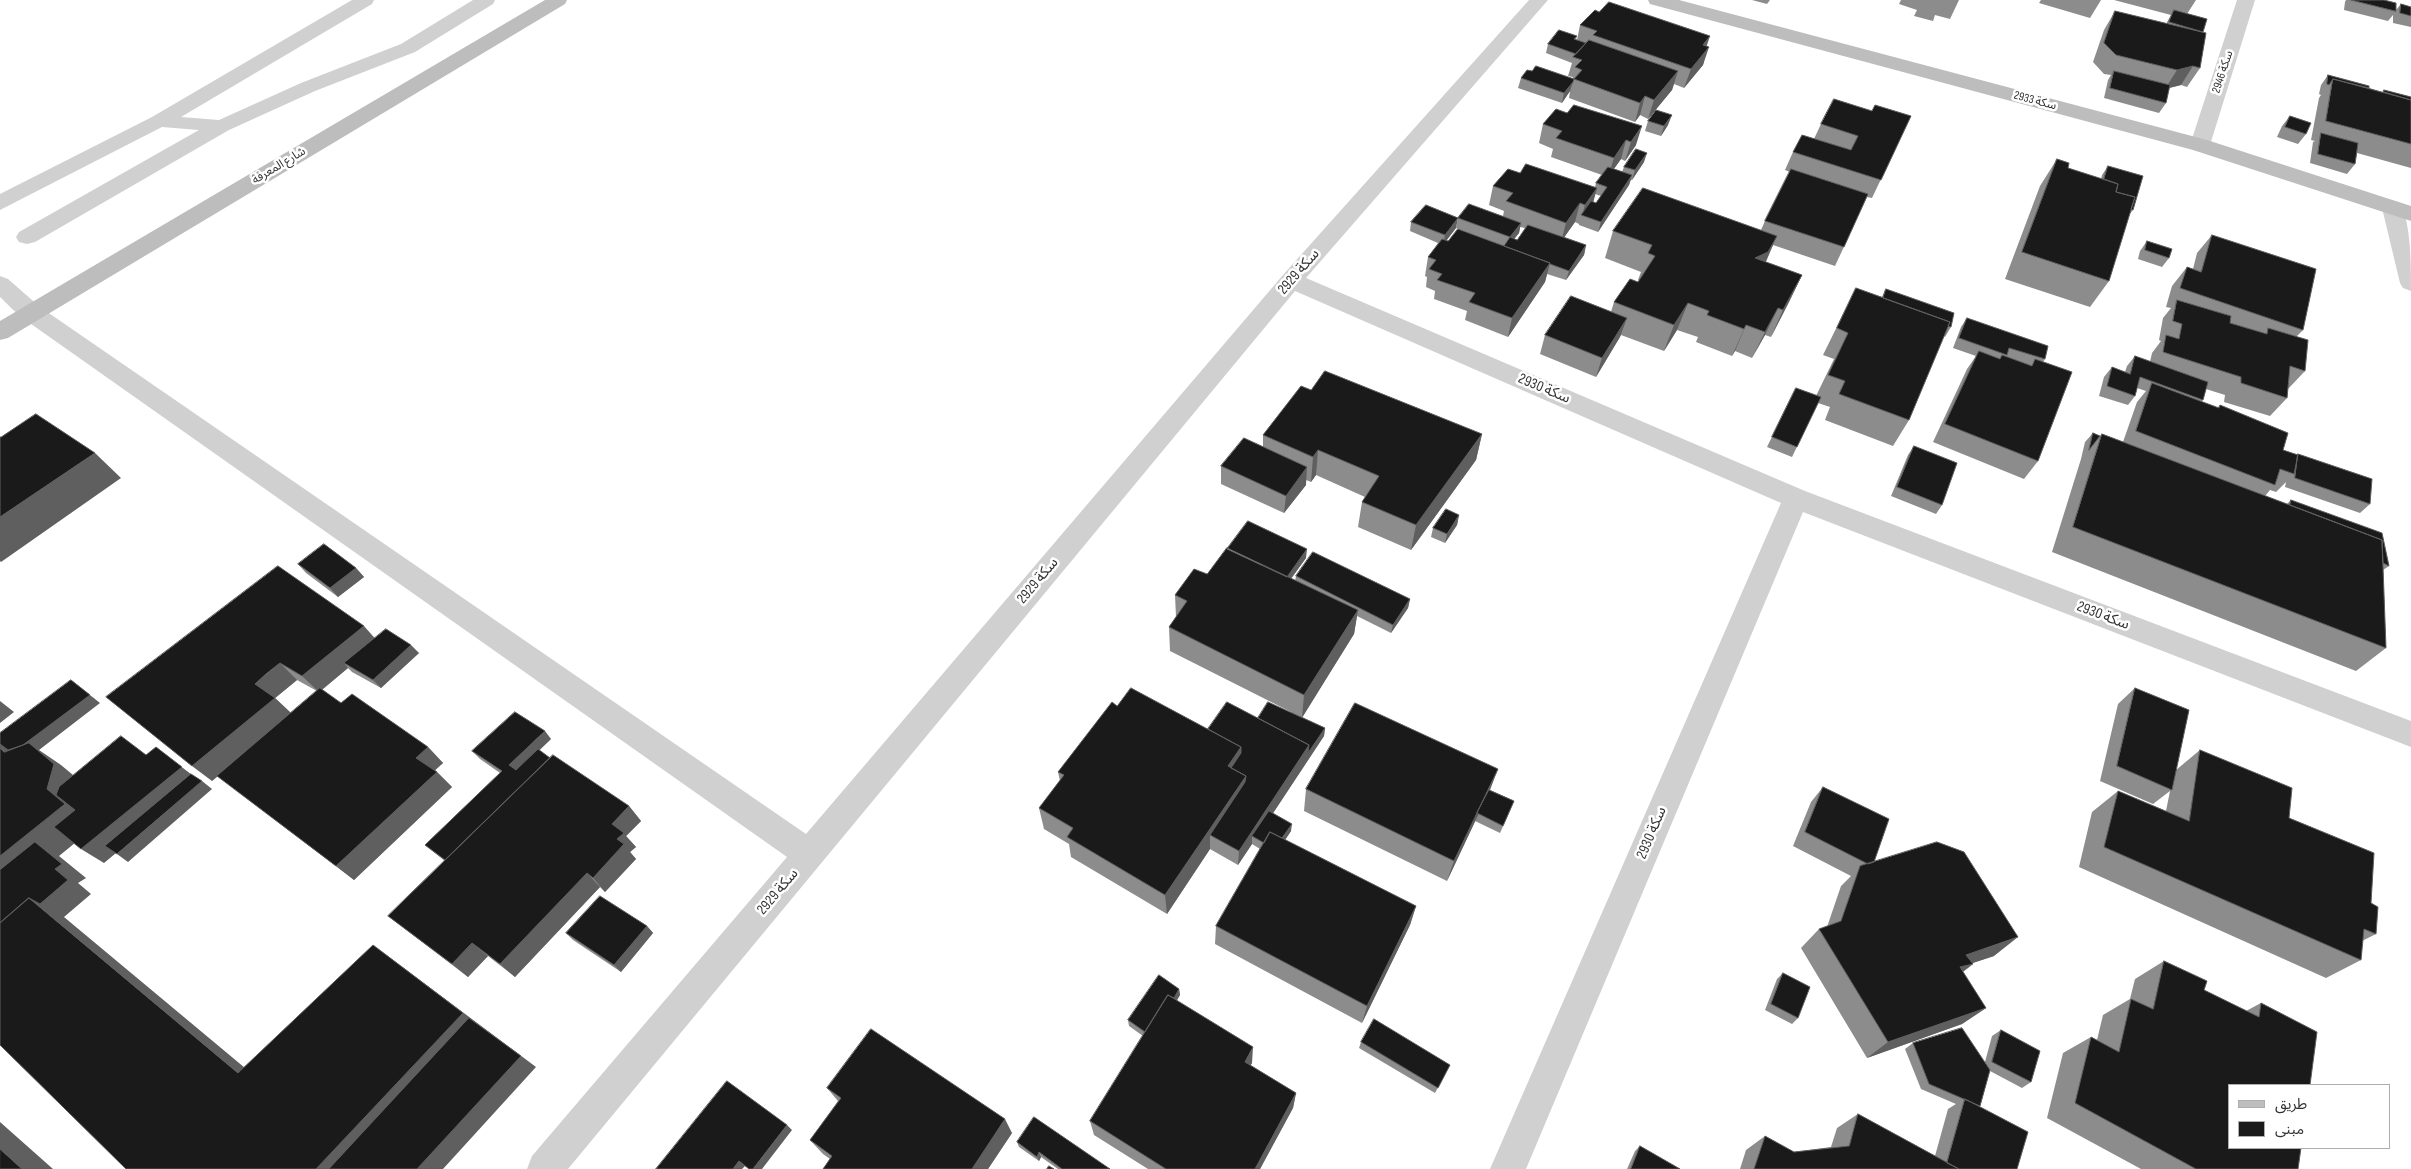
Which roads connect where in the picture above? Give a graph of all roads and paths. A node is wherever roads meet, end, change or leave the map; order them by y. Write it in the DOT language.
graph roads {
  1 [pos="365,0"];
  2 [pos="486,0"];
  3 [pos="558,0"];
  4 [pos="1539,0"];
  5 [pos="1656,0"];
  6 [pos="2246,0"];
  7 [pos="159,121"];
  8 [pos="222,126"];
  9 [pos="2200,145"];
  10 [pos="0,203"];
  11 [pos="2402,211"];
  12 [pos="27,237"];
  13 [pos="1291,280"];
  14 [pos="2411,283"];
  15 [pos="0,284"];
  16 [pos="32,313"];
  17 [pos="0,332"];
  18 [pos="1796,498"];
  19 [pos="2411,734"];
  20 [pos="809,854"];
  21 [pos="545,1169"];
  22 [pos="1508,1169"];
  1 -- 7 [label="street"];
  2 -- 8 [label="street"];
  3 -- 16 [label="street, شارع المعرفة"];
  4 -- 13 [label="street, سكة 2929"];
  5 -- 9 [label="street, سكة 2933"];
  6 -- 9 [label="street, سكة 2946"];
  7 -- 8 [label="street"];
  7 -- 10 [label="street"];
  8 -- 12 [label="street"];
  9 -- 11 [label="street, سكة 2933"];
  11 -- 14 [label="street"];
  13 -- 18 [label="street, سكة 2930"];
  13 -- 20 [label="street, سكة 2929"];
  15 -- 16 [label="street"];
  16 -- 17 [label="street, شارع المعرفة"];
  16 -- 20 [label="street"];
  18 -- 19 [label="street, سكة 2930"];
  18 -- 22 [label="street, سكة 2930"];
  20 -- 21 [label="street, سكة 2929"];
}
